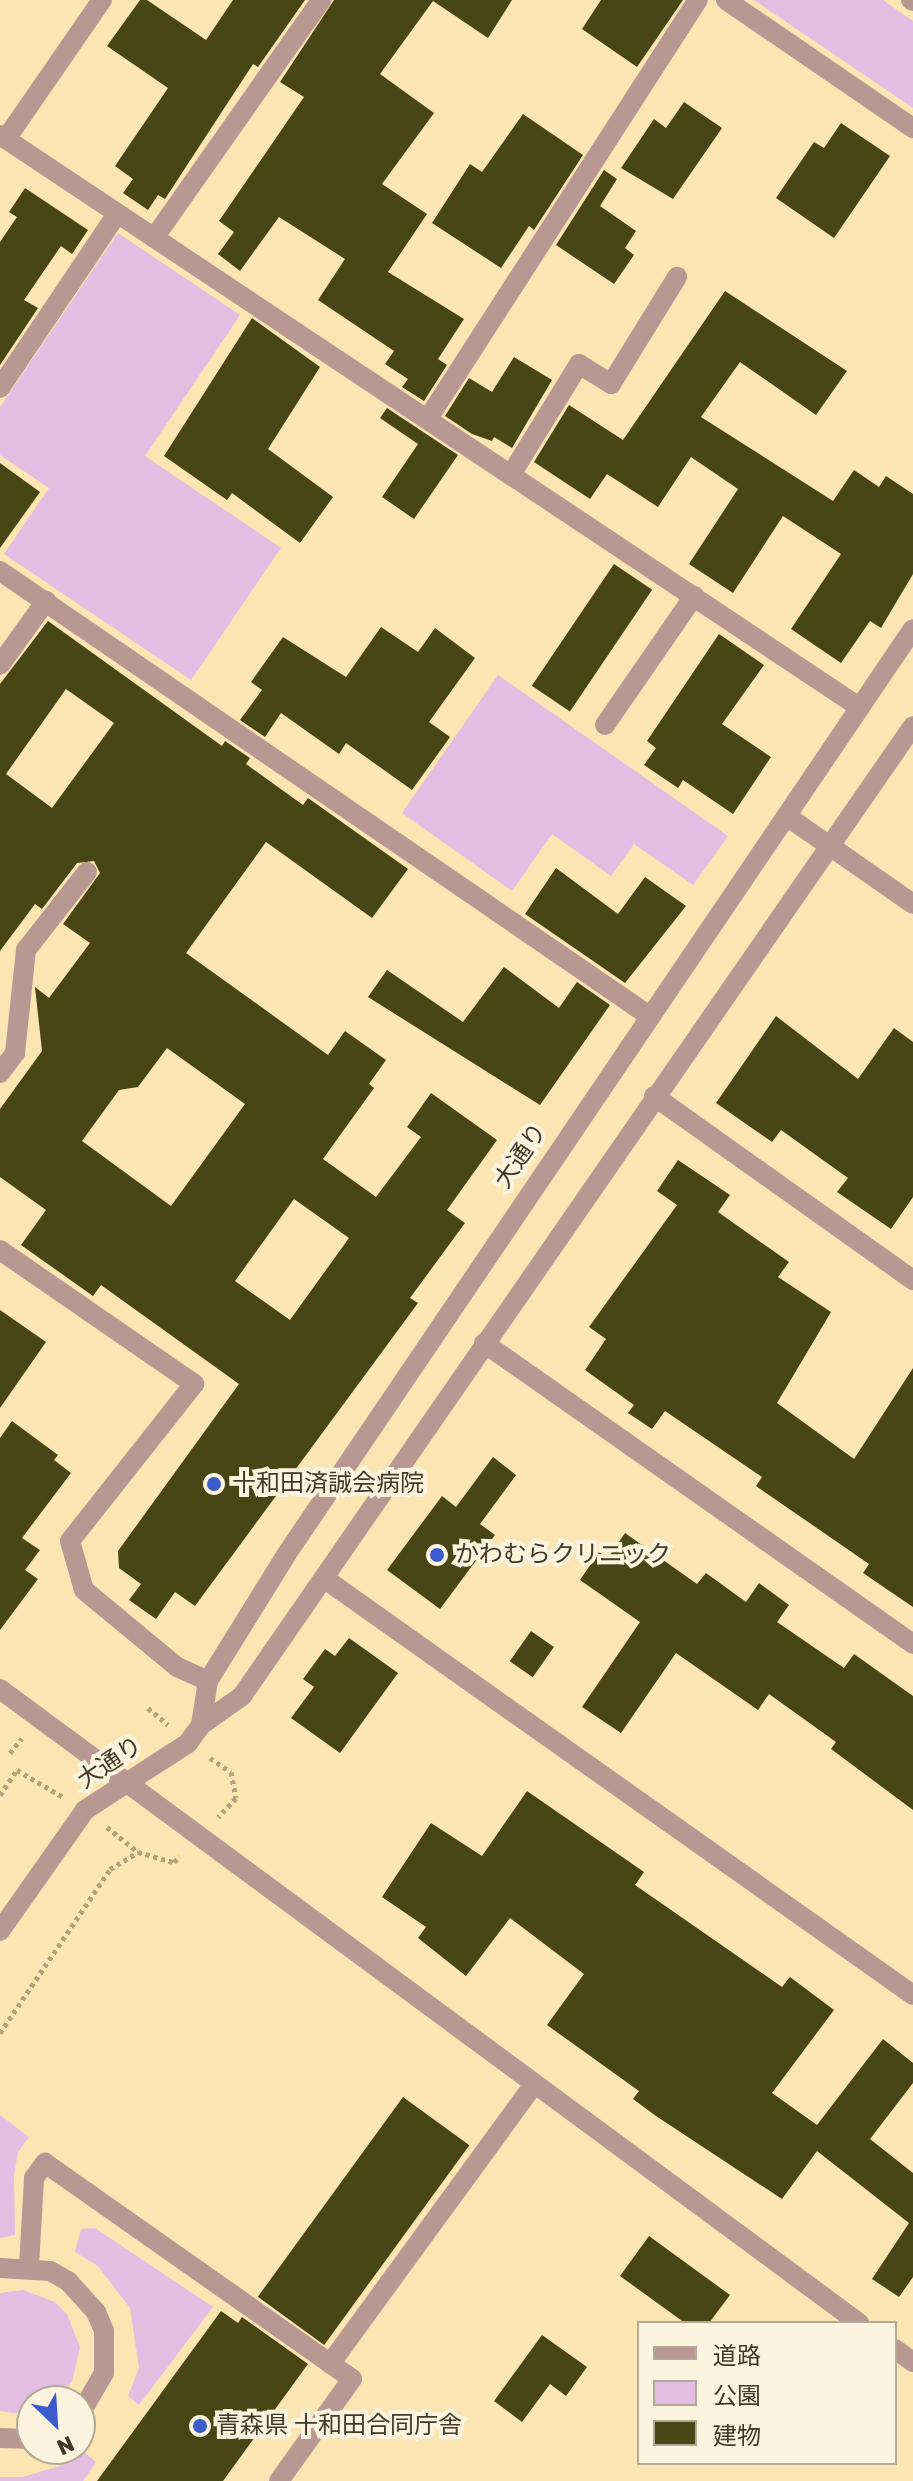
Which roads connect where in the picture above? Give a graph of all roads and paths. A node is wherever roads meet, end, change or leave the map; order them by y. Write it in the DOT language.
graph roads {
  1 [pos="102,0"];
  2 [pos="321,0"];
  3 [pos="698,0"];
  4 [pos="726,0"];
  5 [pos="913,128"];
  6 [pos="3,137"];
  7 [pos="117,214"];
  8 [pos="154,238"];
  9 [pos="677,277"];
  10 [pos="0,388"];
  11 [pos="429,417"];
  12 [pos="512,473"];
  13 [pos="0,571"];
  14 [pos="694,596"];
  15 [pos="46,601"];
  16 [pos="913,629"];
  17 [pos="0,665"];
  18 [pos="859,707"];
  19 [pos="605,725"];
  20 [pos="913,726"];
  21 [pos="788,817"];
  22 [pos="831,847"];
  23 [pos="87,872"];
  24 [pos="913,904"];
  25 [pos="648,1015"];
  26 [pos="0,1073"];
  27 [pos="654,1096"];
  28 [pos="0,1250"];
  29 [pos="913,1280"];
  30 [pos="484,1343"];
  31 [pos="325,1579"];
  32 [pos="913,1644"];
  33 [pos="208,1681"];
  34 [pos="0,1689"];
  35 [pos="201,1725"];
  36 [pos="17,1770"];
  37 [pos="129,1781"];
  38 [pos="0,1795"];
  39 [pos="138,1852"];
  40 [pos="0,1931"];
  41 [pos="913,1995"];
  42 [pos="0,2033"];
  43 [pos="533,2086"];
  44 [pos="29,2266"];
  45 [pos="0,2268"];
  46 [pos="856,2321"];
  47 [pos="330,2364"];
  48 [pos="96,2387"];
  49 [pos="279,2481"];
  1 -- 6 [label="street"];
  2 -- 8 [label="street"];
  3 -- 11 [label="street"];
  4 -- 5 [label="street"];
  6 -- 7 [label="street"];
  7 -- 8 [label="street"];
  7 -- 10 [label="street"];
  8 -- 11 [label="street"];
  9 -- 12 [label="street"];
  11 -- 12 [label="street"];
  12 -- 14 [label="street"];
  13 -- 15 [label="street"];
  14 -- 18 [label="street"];
  14 -- 19 [label="street"];
  15 -- 17 [label="street"];
  15 -- 25 [label="street"];
  16 -- 18 [label="street, 大通り"];
  18 -- 21 [label="street, 大通り"];
  20 -- 22 [label="street, 大通り"];
  21 -- 22 [label="street"];
  21 -- 25 [label="street, 大通り"];
  22 -- 24 [label="street"];
  22 -- 27 [label="street, 大通り"];
  23 -- 26 [label="street"];
  25 -- 33 [label="street, 大通り"];
  27 -- 29 [label="street"];
  27 -- 30 [label="street, 大通り"];
  28 -- 33 [label="street"];
  30 -- 31 [label="street, 大通り"];
  30 -- 32 [label="street"];
  31 -- 35 [label="street, 大通り"];
  31 -- 41 [label="street"];
  33 -- 35 [label="street, 大通り"];
  34 -- 37 [label="street"];
  35 -- 37 [label="street, 大通り"];
  36 -- 38 [label="path"];
  37 -- 40 [label="street, 大通り"];
  37 -- 43 [label="street"];
  39 -- 42 [label="path"];
  43 -- 46 [label="street"];
  43 -- 47 [label="street"];
  44 -- 45 [label="street"];
  44 -- 47 [label="street"];
  44 -- 48 [label="street"];
  47 -- 49 [label="street"];
}
